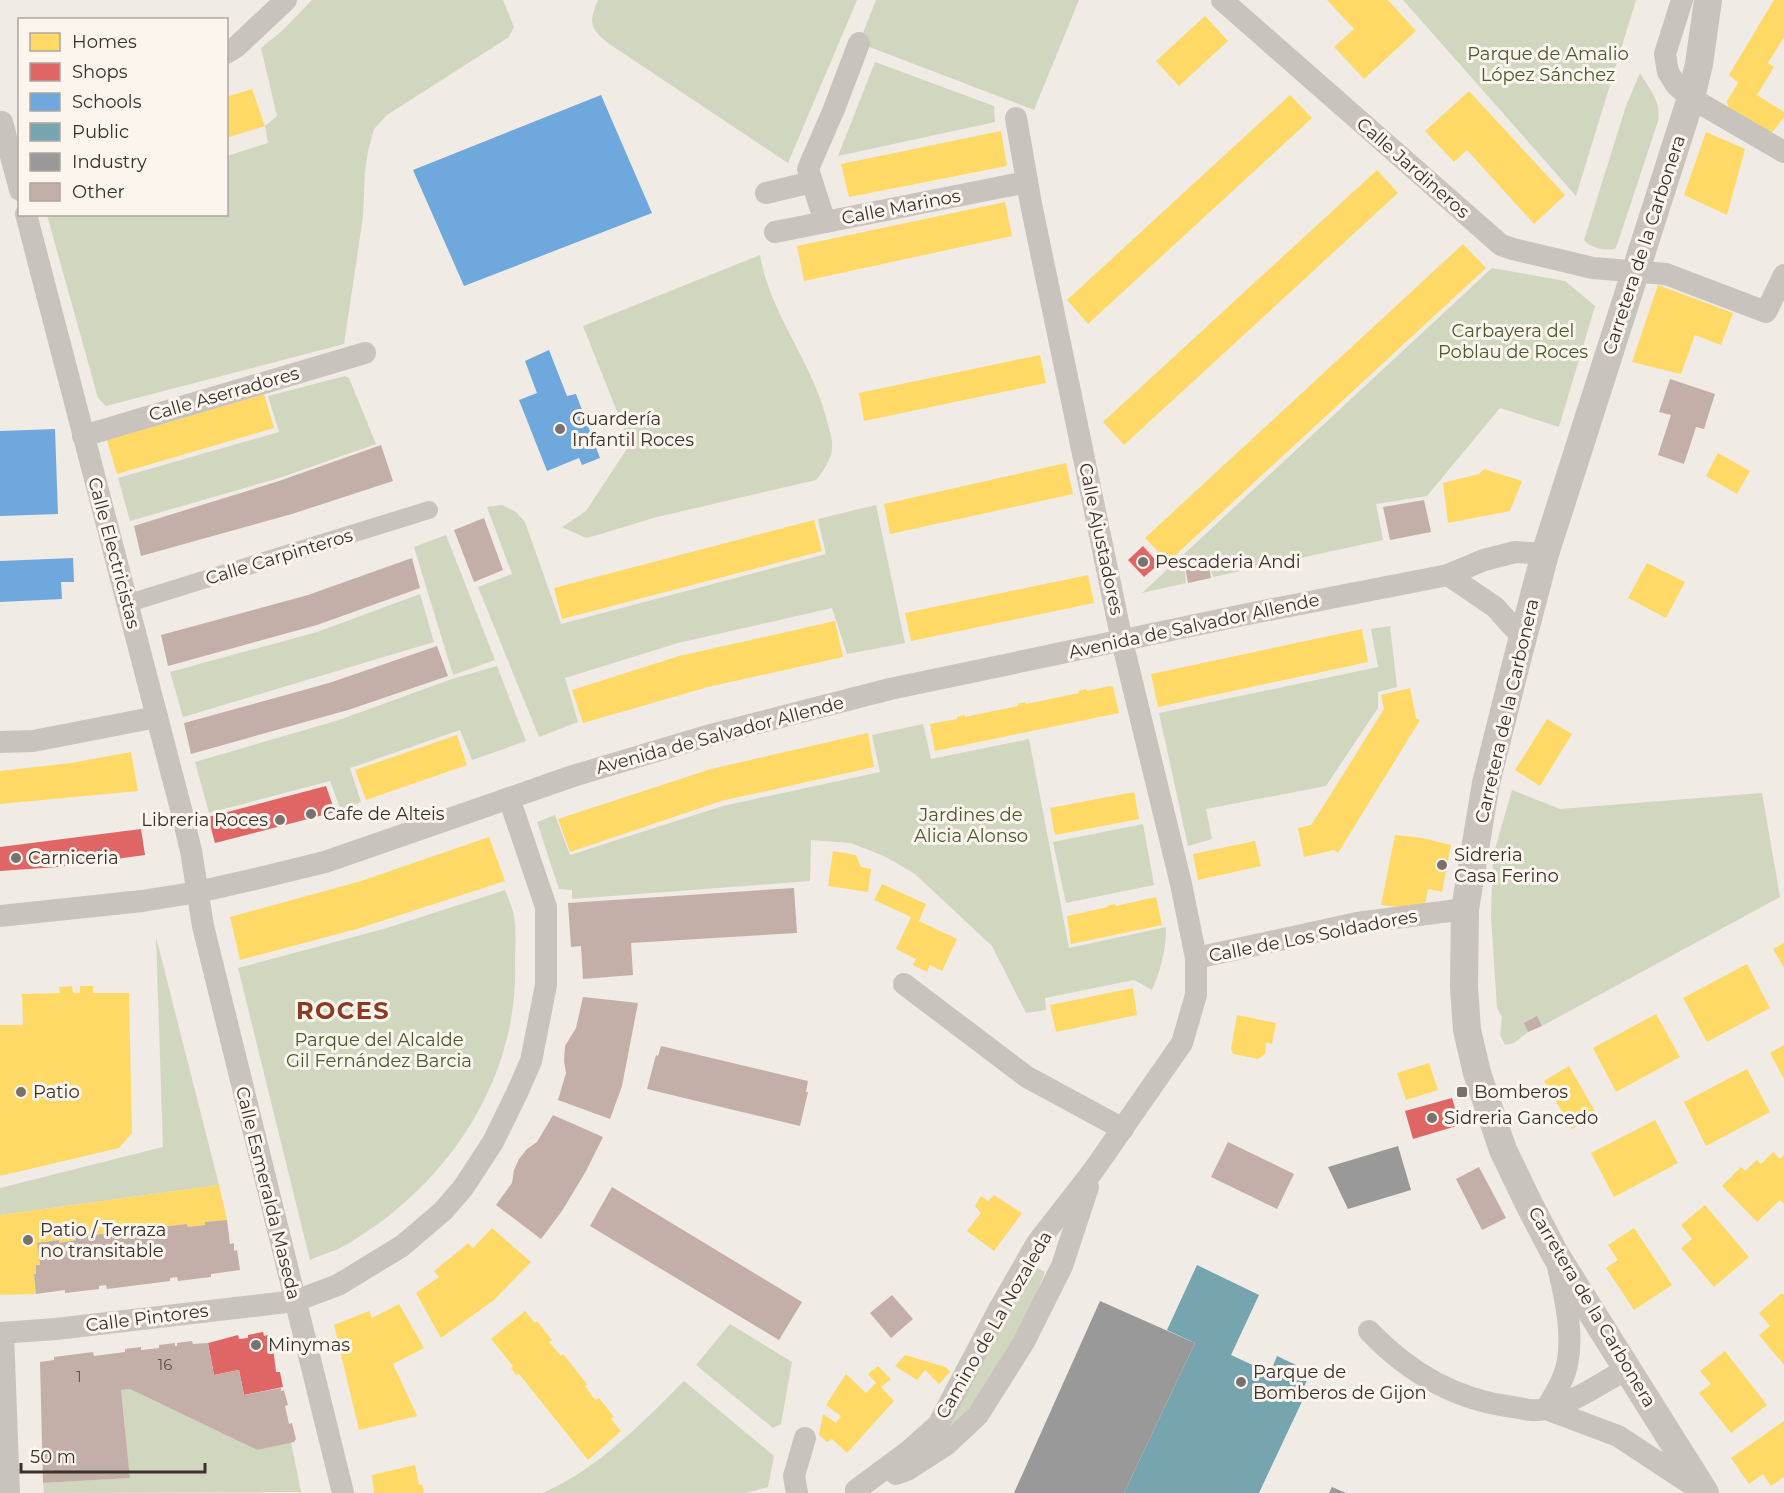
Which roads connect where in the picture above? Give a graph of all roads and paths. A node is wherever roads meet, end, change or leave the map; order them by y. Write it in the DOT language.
graph roads {
  1 [pos="286,0"];
  2 [pos="1222,0"];
  3 [pos="1682,0"];
  4 [pos="1708,0"];
  5 [pos="859,43"];
  6 [pos="228,52"];
  7 [pos="1691,98"];
  8 [pos="1016,118"];
  9 [pos="7,122"];
  10 [pos="1784,152"];
  11 [pos="18,180"];
  12 [pos="812,182"];
  13 [pos="1027,182"];
  14 [pos="766,193"];
  15 [pos="27,216"];
  16 [pos="825,222"];
  17 [pos="775,232"];
  18 [pos="1636,271"];
  19 [pos="1784,275"];
  20 [pos="365,353"];
  21 [pos="83,436"];
  22 [pos="429,510"];
  23 [pos="1545,554"];
  24 [pos="1448,575"];
  25 [pos="129,603"];
  26 [pos="1524,638"];
  27 [pos="1122,641"];
  28 [pos="157,717"];
  29 [pos="0,742"];
  30 [pos="509,798"];
  31 [pos="198,892"];
  32 [pos="1465,909"];
  33 [pos="0,916"];
  34 [pos="1196,958"];
  35 [pos="904,984"];
  36 [pos="1123,1130"];
  37 [pos="1093,1171"];
  38 [pos="1555,1254"];
  39 [pos="295,1301"];
  40 [pos="1369,1331"];
  41 [pos="1,1333"];
  42 [pos="1627,1369"];
  43 [pos="1546,1409"];
  44 [pos="805,1438"];
  45 [pos="852,1491"];
  46 [pos="9,1493"];
  47 [pos="343,1493"];
  48 [pos="797,1493"];
  49 [pos="1705,1493"];
  1 -- 6 [label="street"];
  2 -- 18 [label="street, Calle Jardineros"];
  3 -- 7 [label="street"];
  4 -- 7 [label="street, Carretera de la Carbonera"];
  5 -- 12 [label="street"];
  7 -- 10 [label="street"];
  7 -- 18 [label="street, Carretera de la Carbonera"];
  8 -- 13 [label="street, Calle Ajustadores"];
  9 -- 11 [label="street"];
  12 -- 14 [label="street"];
  12 -- 16 [label="street"];
  13 -- 16 [label="street, Calle Marinos"];
  13 -- 27 [label="street, Calle Ajustadores"];
  15 -- 21 [label="street, Calle Electricistas"];
  16 -- 17 [label="street, Calle Marinos"];
  18 -- 19 [label="street, Calle Jardineros"];
  18 -- 23 [label="street, Carretera de la Carbonera"];
  20 -- 21 [label="street, Calle Aserradores"];
  21 -- 25 [label="street, Calle Electricistas"];
  22 -- 25 [label="street, Calle Carpinteros"];
  23 -- 24 [label="street, Avenida de Salvador Allende"];
  23 -- 26 [label="street, Carretera de la Carbonera"];
  24 -- 26 [label="street"];
  24 -- 27 [label="street, Avenida de Salvador Allende"];
  25 -- 28 [label="street, Calle Electricistas"];
  26 -- 32 [label="street, Carretera de la Carbonera"];
  27 -- 30 [label="street, Avenida de Salvador Allende"];
  27 -- 34 [label="street, Calle Ajustadores"];
  28 -- 29 [label="street"];
  28 -- 31 [label="street, Calle Electricistas"];
  30 -- 31 [label="street, Avenida de Salvador Allende"];
  30 -- 39 [label="street, Calle Pintores"];
  31 -- 33 [label="street, Avenida de Salvador Allende"];
  31 -- 39 [label="street, Calle Esmeralda Maseda"];
  32 -- 34 [label="street, Calle de Los Soldadores"];
  32 -- 38 [label="street, Carretera de la Carbonera"];
  34 -- 36 [label="street, Camino de La Nozaleda"];
  35 -- 36 [label="street"];
  36 -- 37 [label="street, Camino de La Nozaleda"];
  37 -- 45 [label="street, Camino de La Nozaleda"];
  37 -- 45 [label="street, Camino de La Nozaleda"];
  38 -- 42 [label="street, Carretera de la Carbonera"];
  38 -- 43 [label="street"];
  39 -- 41 [label="street, Calle Pintores"];
  39 -- 47 [label="street, Calle Esmeralda Maseda"];
  40 -- 43 [label="street"];
  41 -- 46 [label="street"];
  42 -- 43 [label="street"];
  42 -- 49 [label="street, Carretera de la Carbonera"];
  43 -- 49 [label="street"];
  44 -- 48 [label="street"];
}
